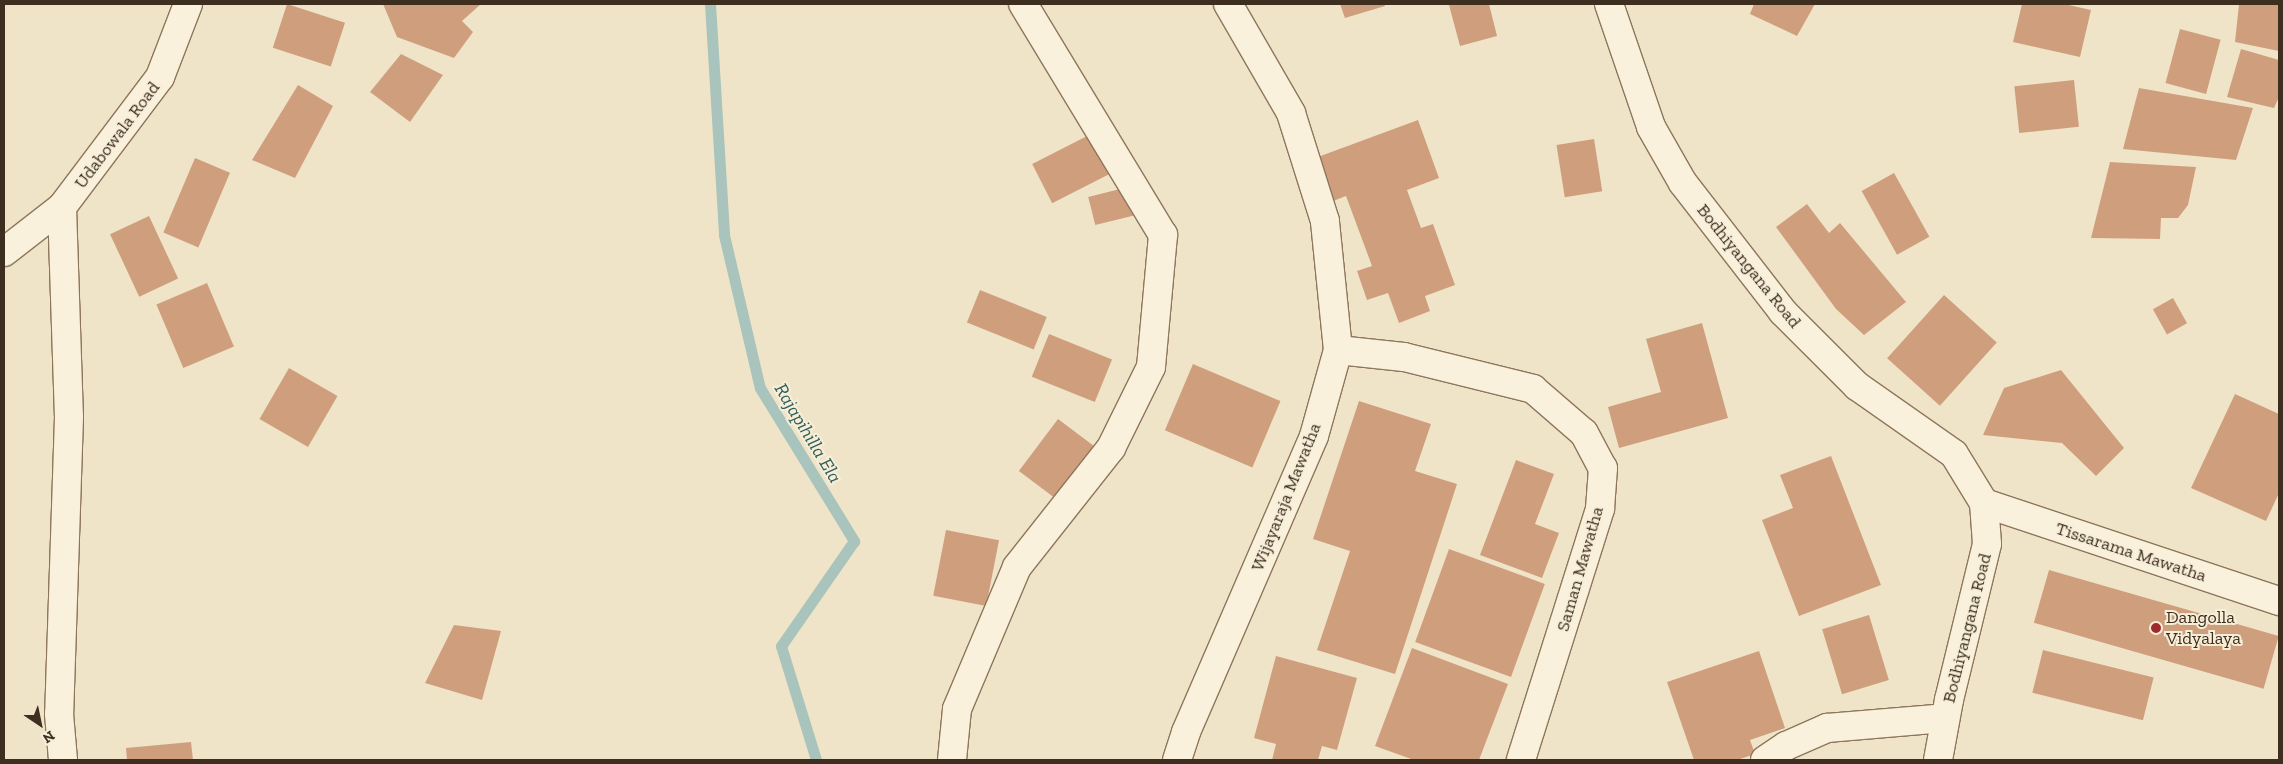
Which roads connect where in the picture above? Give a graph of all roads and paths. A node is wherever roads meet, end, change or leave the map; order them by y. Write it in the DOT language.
graph roads {
  1 [pos="188,4"];
  2 [pos="1023,4"];
  3 [pos="1228,4"];
  4 [pos="1609,4"];
  5 [pos="62,207"];
  6 [pos="4,252"];
  7 [pos="1338,350"];
  8 [pos="1984,502"];
  9 [pos="2279,601"];
  10 [pos="1945,718"];
  11 [pos="63,760"];
  12 [pos="952,760"];
  13 [pos="1177,760"];
  14 [pos="1521,760"];
  15 [pos="1765,760"];
  16 [pos="1938,760"];
  1 -- 5 [label="street, Udabowala Road"];
  2 -- 12 [label="street"];
  3 -- 7 [label="street, Wijayaraja Mawatha"];
  4 -- 8 [label="street, Bodhiyangana Road"];
  5 -- 6 [label="street, Udabowala Road"];
  5 -- 11 [label="street"];
  7 -- 13 [label="street, Wijayaraja Mawatha"];
  7 -- 14 [label="street, Saman Mawatha"];
  8 -- 9 [label="street, Tissarama Mawatha"];
  8 -- 10 [label="street, Bodhiyangana Road"];
  10 -- 15 [label="street"];
  10 -- 16 [label="street, Bodhiyangana Road"];
}
